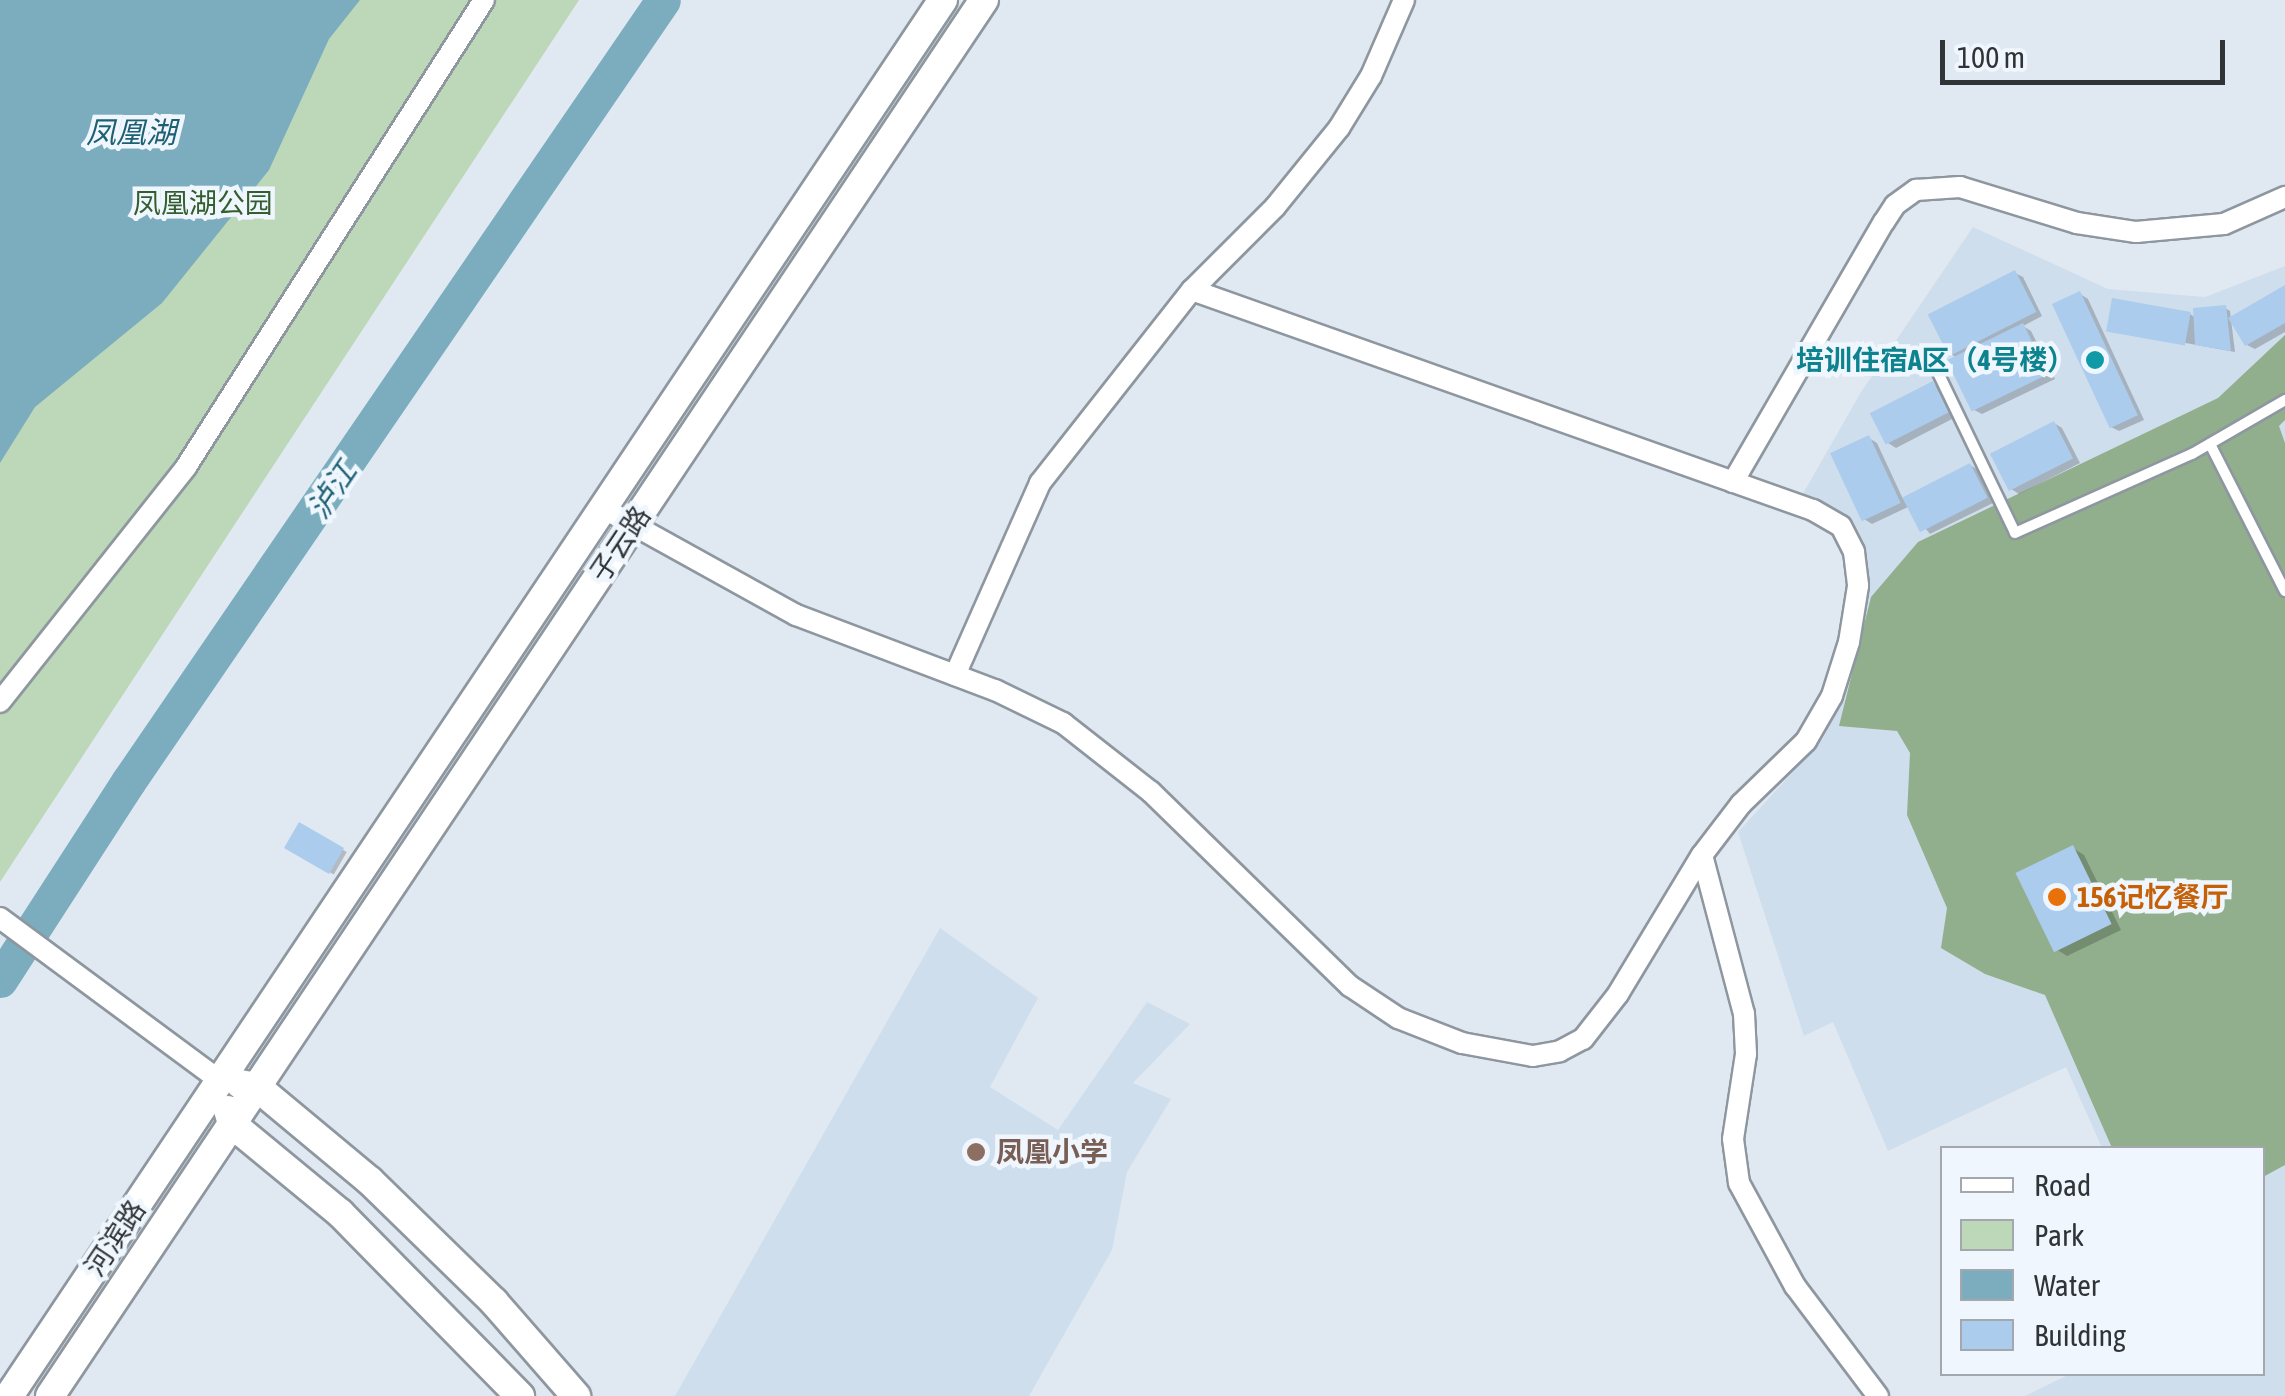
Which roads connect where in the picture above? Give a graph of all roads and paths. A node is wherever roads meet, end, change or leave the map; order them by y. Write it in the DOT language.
graph roads {
  1 [pos="943,0"];
  2 [pos="984,0"];
  3 [pos="1404,0"];
  4 [pos="483,1"];
  5 [pos="2285,198"];
  6 [pos="1192,290"];
  7 [pos="1930,356"];
  8 [pos="2285,400"];
  9 [pos="2210,444"];
  10 [pos="1734,482"];
  11 [pos="602,508"];
  12 [pos="633,525"];
  13 [pos="2285,591"];
  14 [pos="955,675"];
  15 [pos="0,702"];
  16 [pos="1702,854"];
  17 [pos="0,918"];
  18 [pos="218,1080"];
  19 [pos="257,1087"];
  20 [pos="232,1124"];
  21 [pos="9,1396"];
  22 [pos="50,1396"];
  23 [pos="520,1396"];
  24 [pos="576,1396"];
  25 [pos="1878,1396"];
  1 -- 11 [label="main road, 子云路"];
  2 -- 12 [label="main road, 子云路"];
  3 -- 6 [label="street"];
  4 -- 15 [label="street"];
  5 -- 10 [label="street"];
  6 -- 10 [label="street"];
  6 -- 14 [label="street"];
  7 -- 9 [label="lane"];
  8 -- 9 [label="lane"];
  9 -- 13 [label="lane"];
  10 -- 16 [label="street"];
  11 -- 12 [label="street"];
  11 -- 18 [label="main road, 子云路"];
  12 -- 14 [label="street"];
  12 -- 19 [label="main road, 子云路"];
  14 -- 16 [label="street"];
  16 -- 25 [label="street"];
  17 -- 18 [label="street"];
  18 -- 19 [label="main road"];
  18 -- 20 [label="main road"];
  18 -- 21 [label="main road, 河滨路"];
  19 -- 20 [label="main road, 河滨路"];
  19 -- 24 [label="main road"];
  20 -- 22 [label="main road, 河滨路"];
  20 -- 23 [label="main road"];
}
